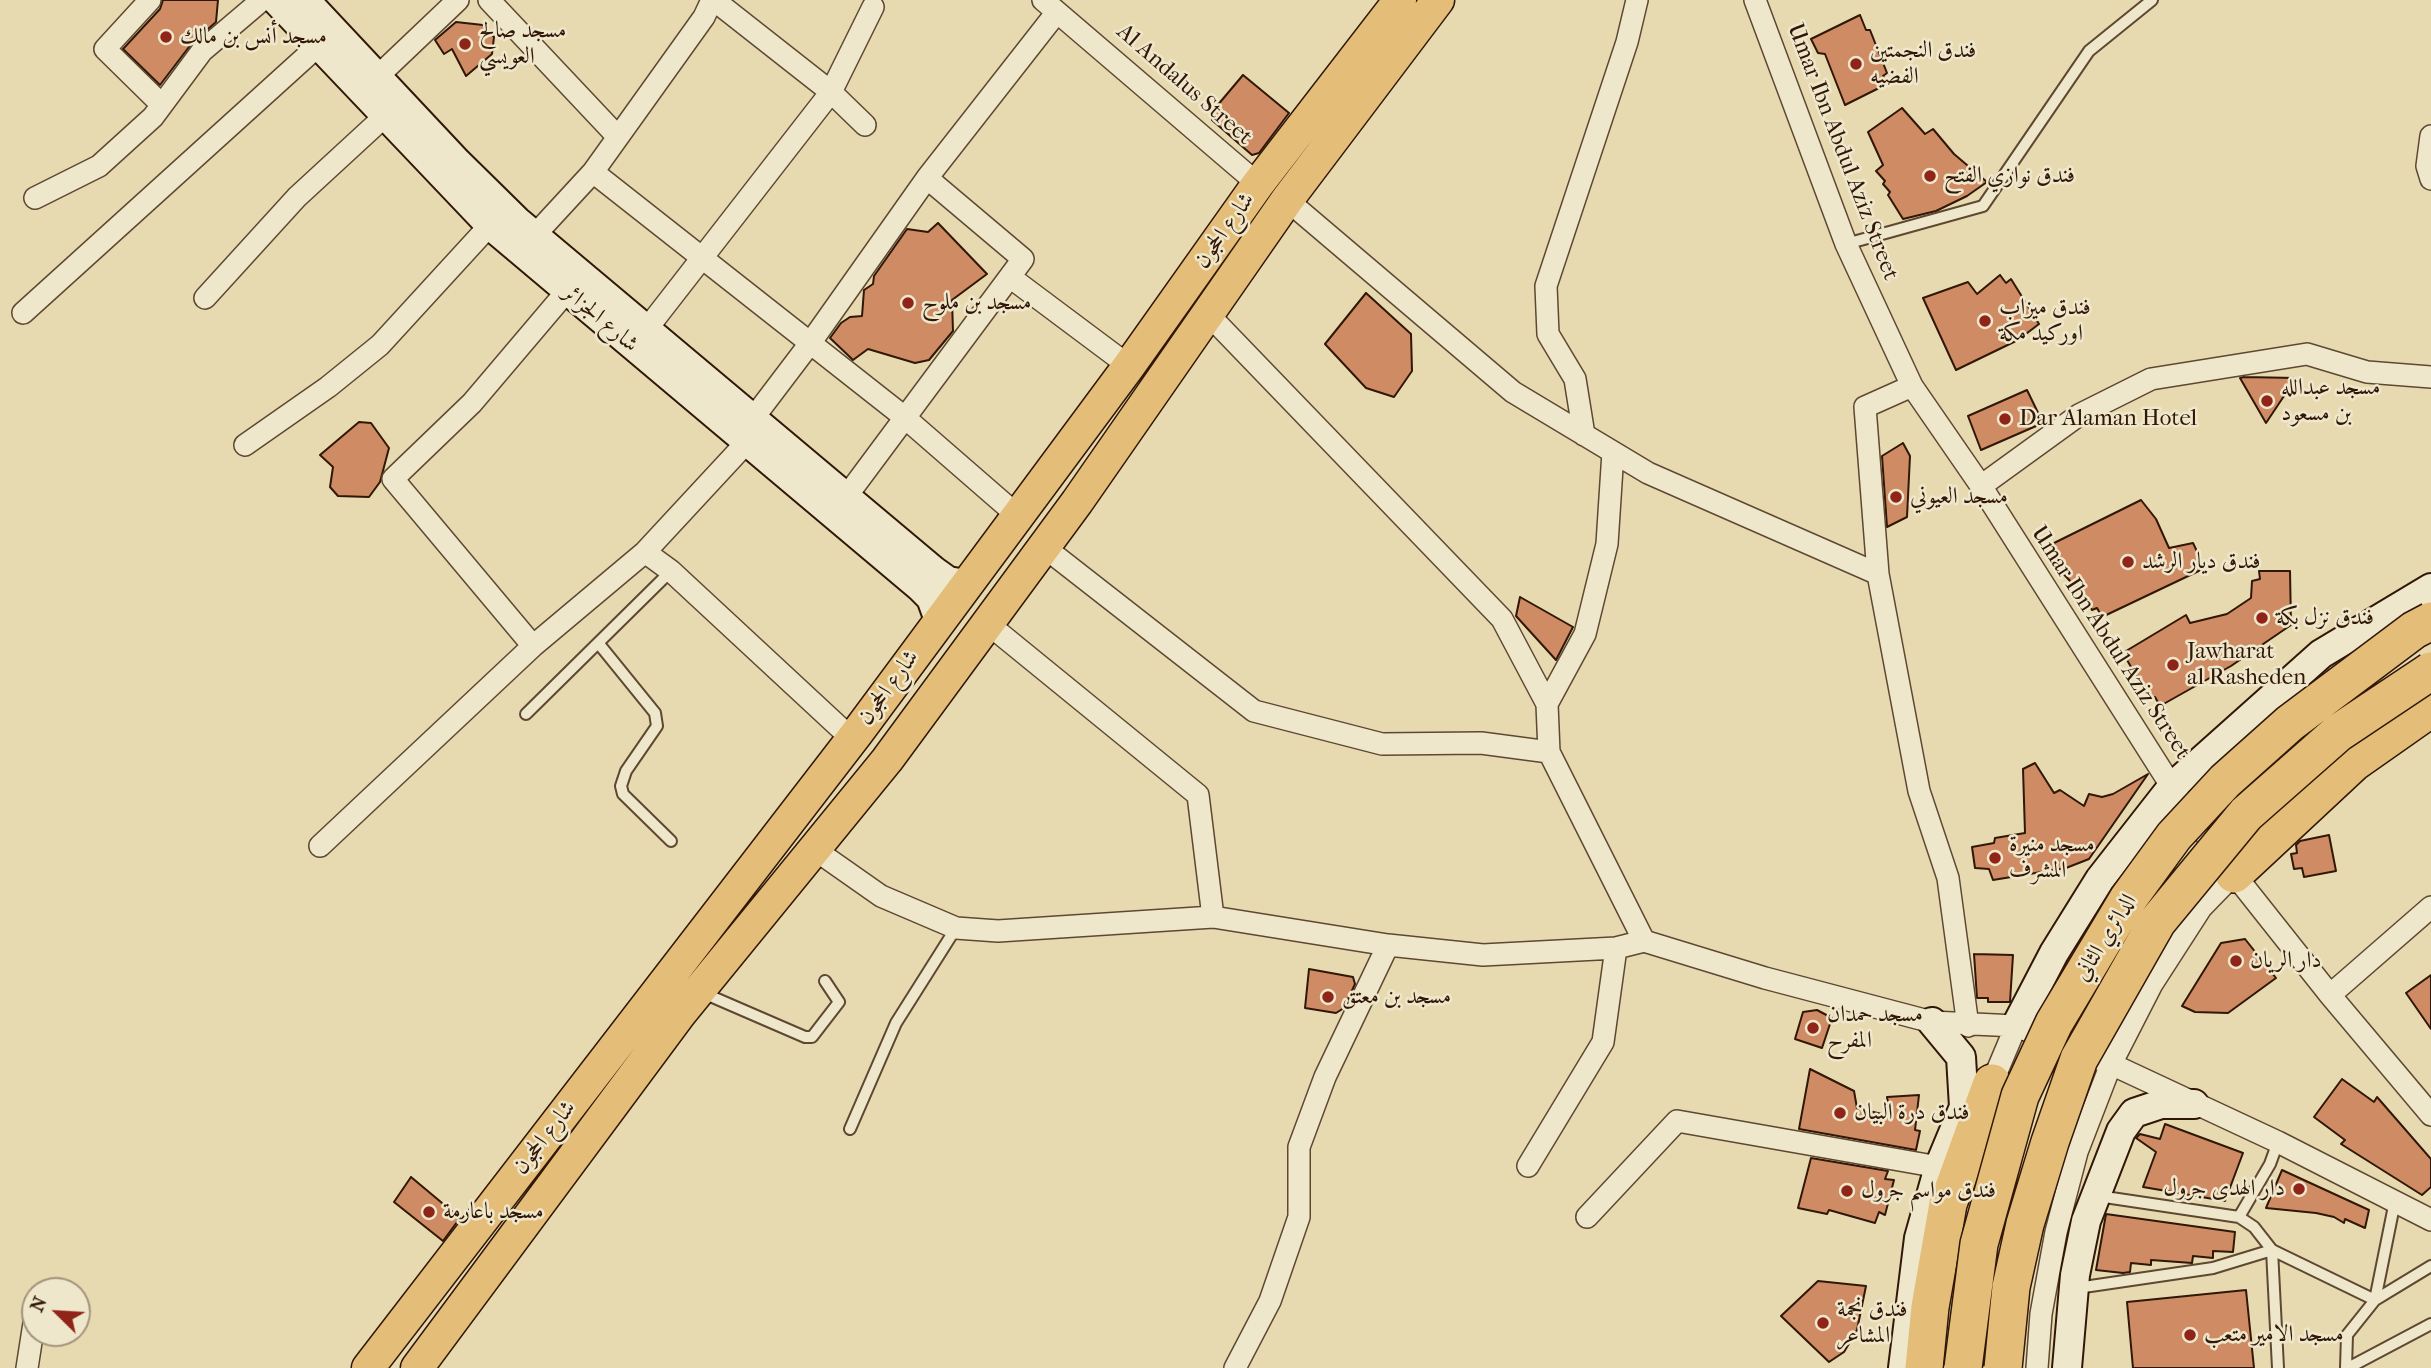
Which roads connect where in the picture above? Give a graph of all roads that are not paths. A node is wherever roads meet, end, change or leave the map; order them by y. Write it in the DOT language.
graph roads {
  1 [pos="150,0"];
  2 [pos="262,0"];
  3 [pos="276,0"];
  4 [pos="305,0"];
  5 [pos="458,0"];
  6 [pos="489,0"];
  7 [pos="713,0"];
  8 [pos="1400,0"];
  9 [pos="1438,0"];
  10 [pos="1637,0"];
  11 [pos="1755,0"];
  12 [pos="2152,0"];
  13 [pos="1050,6"];
  14 [pos="873,7"];
  15 [pos="319,45"];
  16 [pos="377,77"];
  17 [pos="831,92"];
  18 [pos="162,105"];
  19 [pos="385,116"];
  20 [pos="865,125"];
  21 [pos="2431,136"];
  22 [pos="618,137"];
  23 [pos="593,172"];
  24 [pos="927,178"];
  25 [pos="2431,179"];
  26 [pos="1258,184"];
  27 [pos="35,198"];
  28 [pos="1287,200"];
  29 [pos="490,225"];
  30 [pos="534,236"];
  31 [pos="1846,244"];
  32 [pos="701,256"];
  33 [pos="1010,277"];
  34 [pos="567,291"];
  35 [pos="205,298"];
  36 [pos="23,313"];
  37 [pos="1207,313"];
  38 [pos="646,331"];
  39 [pos="811,342"];
  40 [pos="1129,366"];
  41 [pos="2431,377"];
  42 [pos="1912,386"];
  43 [pos="903,416"];
  44 [pos="747,433"];
  45 [pos="1584,435"];
  46 [pos="245,445"];
  47 [pos="1613,452"];
  48 [pos="1981,486"];
  49 [pos="846,497"];
  50 [pos="1018,516"];
  51 [pos="1044,547"];
  52 [pos="645,552"];
  53 [pos="671,571"];
  54 [pos="1878,574"];
  55 [pos="965,584"];
  56 [pos="2431,588"];
  57 [pos="939,620"];
  58 [pos="2431,621"];
  59 [pos="988,623"];
  60 [pos="598,644"];
  61 [pos="533,646"];
  62 [pos="2431,671"];
  63 [pos="1547,704"];
  64 [pos="2431,708"];
  65 [pos="526,714"];
  66 [pos="852,739"];
  67 [pos="1549,752"];
  68 [pos="2172,787"];
  69 [pos="671,841"];
  70 [pos="320,846"];
  71 [pos="814,849"];
  72 [pos="2234,874"];
  73 [pos="2431,907"];
  74 [pos="1213,917"];
  75 [pos="956,928"];
  76 [pos="1644,941"];
  77 [pos="1388,945"];
  78 [pos="1616,948"];
  79 [pos="825,981"];
  80 [pos="698,990"];
  81 [pos="2330,995"];
  82 [pos="1932,1022"];
  83 [pos="1968,1026"];
  84 [pos="2016,1026"];
  85 [pos="2111,1064"];
  86 [pos="1992,1083"];
  87 [pos="2194,1104"];
  88 [pos="1964,1107"];
  89 [pos="2431,1115"];
  90 [pos="850,1129"];
  91 [pos="2278,1142"];
  92 [pos="1528,1166"];
  93 [pos="1939,1167"];
  94 [pos="2095,1196"];
  95 [pos="2396,1200"];
  96 [pos="1587,1217"];
  97 [pos="2239,1217"];
  98 [pos="2431,1220"];
  99 [pos="2272,1250"];
  100 [pos="2431,1266"];
  101 [pos="2074,1289"];
  102 [pos="2375,1300"];
  103 [pos="2431,1324"];
  104 [pos="30,1347"];
  105 [pos="27,1368"];
  106 [pos="368,1368"];
  107 [pos="417,1368"];
  108 [pos="1235,1368"];
  109 [pos="1903,1368"];
  110 [pos="1924,1368"];
  111 [pos="1964,1368"];
  112 [pos="2003,1368"];
  113 [pos="2037,1368"];
  114 [pos="2067,1368"];
  115 [pos="2278,1368"];
  116 [pos="2347,1368"];
  1 -- 18 [label="street"];
  2 -- 18 [label="street"];
  3 -- 15 [label="street, شارع الجزائر"];
  4 -- 16 [label="street, شارع الجزائر"];
  5 -- 16 [label="street"];
  6 -- 22 [label="street"];
  7 -- 17 [label="street"];
  7 -- 22 [label="street"];
  8 -- 26 [label="main road, شارع الحجون"];
  9 -- 28 [label="main road, شارع الحجون"];
  10 -- 45 [label="street"];
  11 -- 31 [label="street, Umar Ibn Abdul Aziz Street"];
  12 -- 31 [label="lane"];
  13 -- 24 [label="street"];
  13 -- 26 [label="street, Al Andalus Street"];
  14 -- 17 [label="street"];
  15 -- 19 [label="street, شارع الجزائر"];
  15 -- 36 [label="street"];
  16 -- 30 [label="street, شارع الجزائر"];
  17 -- 20 [label="street"];
  17 -- 32 [label="street"];
  18 -- 27 [label="street"];
  19 -- 29 [label="street, شارع الجزائر"];
  19 -- 35 [label="street"];
  21 -- 25 [label="street"];
  22 -- 23 [label="street"];
  23 -- 30 [label="street"];
  23 -- 32 [label="street"];
  24 -- 33 [label="street"];
  24 -- 39 [label="street"];
  26 -- 40 [label="main road, شارع الحجون"];
  28 -- 37 [label="main road, شارع الحجون"];
  28 -- 45 [label="street"];
  29 -- 34 [label="street, شارع الجزائر"];
  29 -- 46 [label="street"];
  30 -- 38 [label="street, شارع الجزائر"];
  31 -- 42 [label="street, Umar Ibn Abdul Aziz Street"];
  32 -- 38 [label="street"];
  32 -- 39 [label="street"];
  33 -- 40 [label="street"];
  33 -- 43 [label="street"];
  34 -- 44 [label="street, شارع الجزائر"];
  34 -- 61 [label="street"];
  37 -- 51 [label="main road, شارع الحجون"];
  37 -- 63 [label="street"];
  38 -- 44 [label="street, شارع الجزائر"];
  39 -- 43 [label="street"];
  39 -- 44 [label="street"];
  40 -- 50 [label="main road, شارع الحجون"];
  41 -- 48 [label="street"];
  42 -- 48 [label="street, Umar Ibn Abdul Aziz Street"];
  42 -- 54 [label="street"];
  43 -- 49 [label="street"];
  43 -- 50 [label="street"];
  44 -- 49 [label="street, شارع الجزائر"];
  44 -- 52 [label="street"];
  44 -- 57 [label="street, شارع الجزائر"];
  45 -- 47 [label="street"];
  47 -- 54 [label="street"];
  47 -- 63 [label="street"];
  48 -- 68 [label="street, Umar Ibn Abdul Aziz Street"];
  49 -- 55 [label="street, شارع الجزائر"];
  50 -- 55 [label="main road, شارع الحجون"];
  51 -- 59 [label="main road, شارع الحجون"];
  51 -- 67 [label="street"];
  52 -- 53 [label="street"];
  52 -- 61 [label="street"];
  53 -- 60 [label="lane"];
  53 -- 66 [label="street"];
  54 -- 83 [label="street"];
  55 -- 57 [label="main road, شارع الحجون"];
  56 -- 68 [label="street"];
  57 -- 66 [label="main road, شارع الحجون"];
  58 -- 111 [label="highway, الدائري الثاني, bridge"];
  59 -- 71 [label="main road, شارع الحجون"];
  59 -- 74 [label="street"];
  60 -- 65 [label="lane"];
  60 -- 69 [label="lane"];
  61 -- 70 [label="street"];
  62 -- 112 [label="highway, الدائري الثاني, bridge"];
  63 -- 67 [label="street"];
  64 -- 72 [label="highway"];
  66 -- 106 [label="main road, شارع الحجون"];
  67 -- 76 [label="street"];
  68 -- 72 [label="street, Umar Ibn Abdul Aziz Street"];
  68 -- 84 [label="street"];
  71 -- 75 [label="street"];
  71 -- 80 [label="main road, شارع الحجون"];
  72 -- 81 [label="street, Umar Ibn Abdul Aziz Street"];
  72 -- 85 [label="street"];
  73 -- 81 [label="street"];
  74 -- 75 [label="street"];
  74 -- 77 [label="street"];
  75 -- 90 [label="lane"];
  76 -- 78 [label="street"];
  76 -- 82 [label="street"];
  77 -- 78 [label="street"];
  77 -- 108 [label="street"];
  78 -- 92 [label="street"];
  79 -- 80 [label="lane"];
  80 -- 107 [label="main road, شارع الحجون"];
  81 -- 89 [label="street, Umar Ibn Abdul Aziz Street"];
  82 -- 83 [label="street"];
  82 -- 88 [label="street"];
  83 -- 84 [label="street"];
  84 -- 85 [label="street"];
  84 -- 86 [label="street"];
  85 -- 87 [label="street"];
  85 -- 113 [label="street"];
  86 -- 88 [label="street"];
  86 -- 110 [label="highway"];
  87 -- 91 [label="street"];
  87 -- 94 [label="street"];
  88 -- 93 [label="street"];
  91 -- 95 [label="street"];
  91 -- 97 [label="lane"];
  93 -- 96 [label="street"];
  93 -- 109 [label="street"];
  94 -- 97 [label="lane"];
  94 -- 101 [label="street"];
  95 -- 98 [label="street"];
  95 -- 102 [label="lane"];
  97 -- 99 [label="lane"];
  99 -- 101 [label="lane"];
  99 -- 102 [label="lane"];
  99 -- 115 [label="lane"];
  100 -- 102 [label="lane"];
  101 -- 114 [label="street"];
  102 -- 116 [label="lane"];
  103 -- 116 [label="lane"];
  104 -- 105 [label="street"];
}
